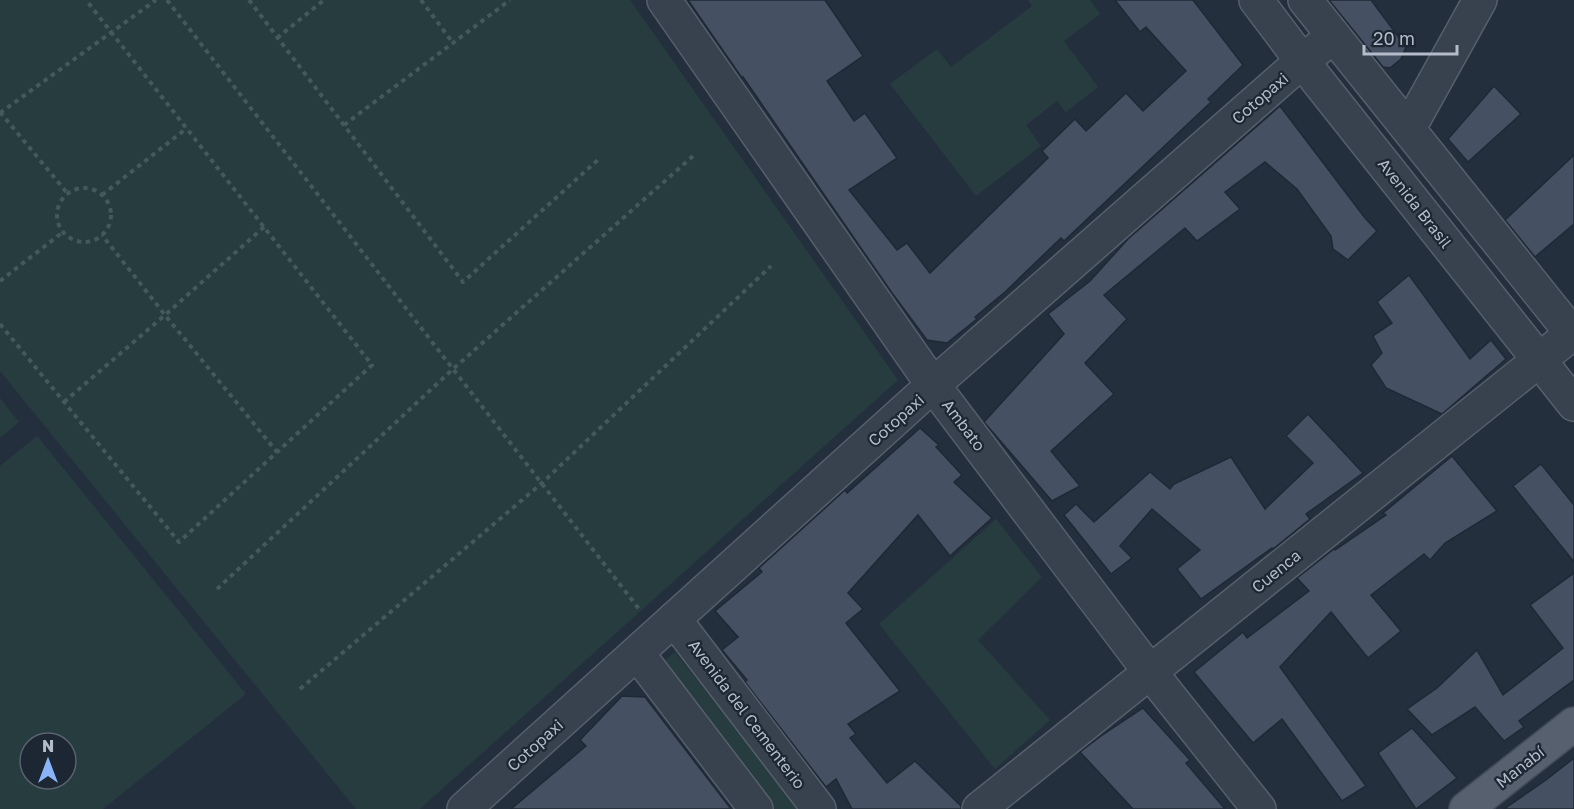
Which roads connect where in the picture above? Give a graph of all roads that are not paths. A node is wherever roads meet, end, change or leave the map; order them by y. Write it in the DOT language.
graph roads {
  1 [pos="664,0"];
  2 [pos="1256,0"];
  3 [pos="1305,0"];
  4 [pos="1480,0"];
  5 [pos="1333,37"];
  6 [pos="1302,61"];
  7 [pos="1409,128"];
  8 [pos="1573,334"];
  9 [pos="1540,360"];
  10 [pos="933,385"];
  11 [pos="1574,405"];
  12 [pos="657,635"];
  13 [pos="1150,672"];
  14 [pos="1574,724"];
  15 [pos="465,809"];
  16 [pos="756,809"];
  17 [pos="819,809"];
  18 [pos="979,809"];
  19 [pos="1259,809"];
  20 [pos="1466,809"];
  1 -- 10 [label="street, Ambato"];
  2 -- 6 [label="street, Avenida Brasil"];
  3 -- 5 [label="street"];
  4 -- 7 [label="street"];
  5 -- 6 [label="street, Cotopaxi"];
  5 -- 7 [label="street"];
  6 -- 9 [label="street, Avenida Brasil"];
  6 -- 10 [label="street, Cotopaxi"];
  7 -- 8 [label="street"];
  8 -- 9 [label="street, Cuenca"];
  9 -- 11 [label="street, Avenida Brasil"];
  9 -- 13 [label="street, Cuenca"];
  10 -- 12 [label="street, Cotopaxi"];
  10 -- 13 [label="street, Ambato"];
  12 -- 15 [label="street, Cotopaxi"];
  12 -- 16 [label="street"];
  12 -- 17 [label="street, Avenida del Cementerio"];
  13 -- 18 [label="street, Cuenca"];
  13 -- 19 [label="street, Ambato"];
  14 -- 20 [label="main road, Manabí"];
}
